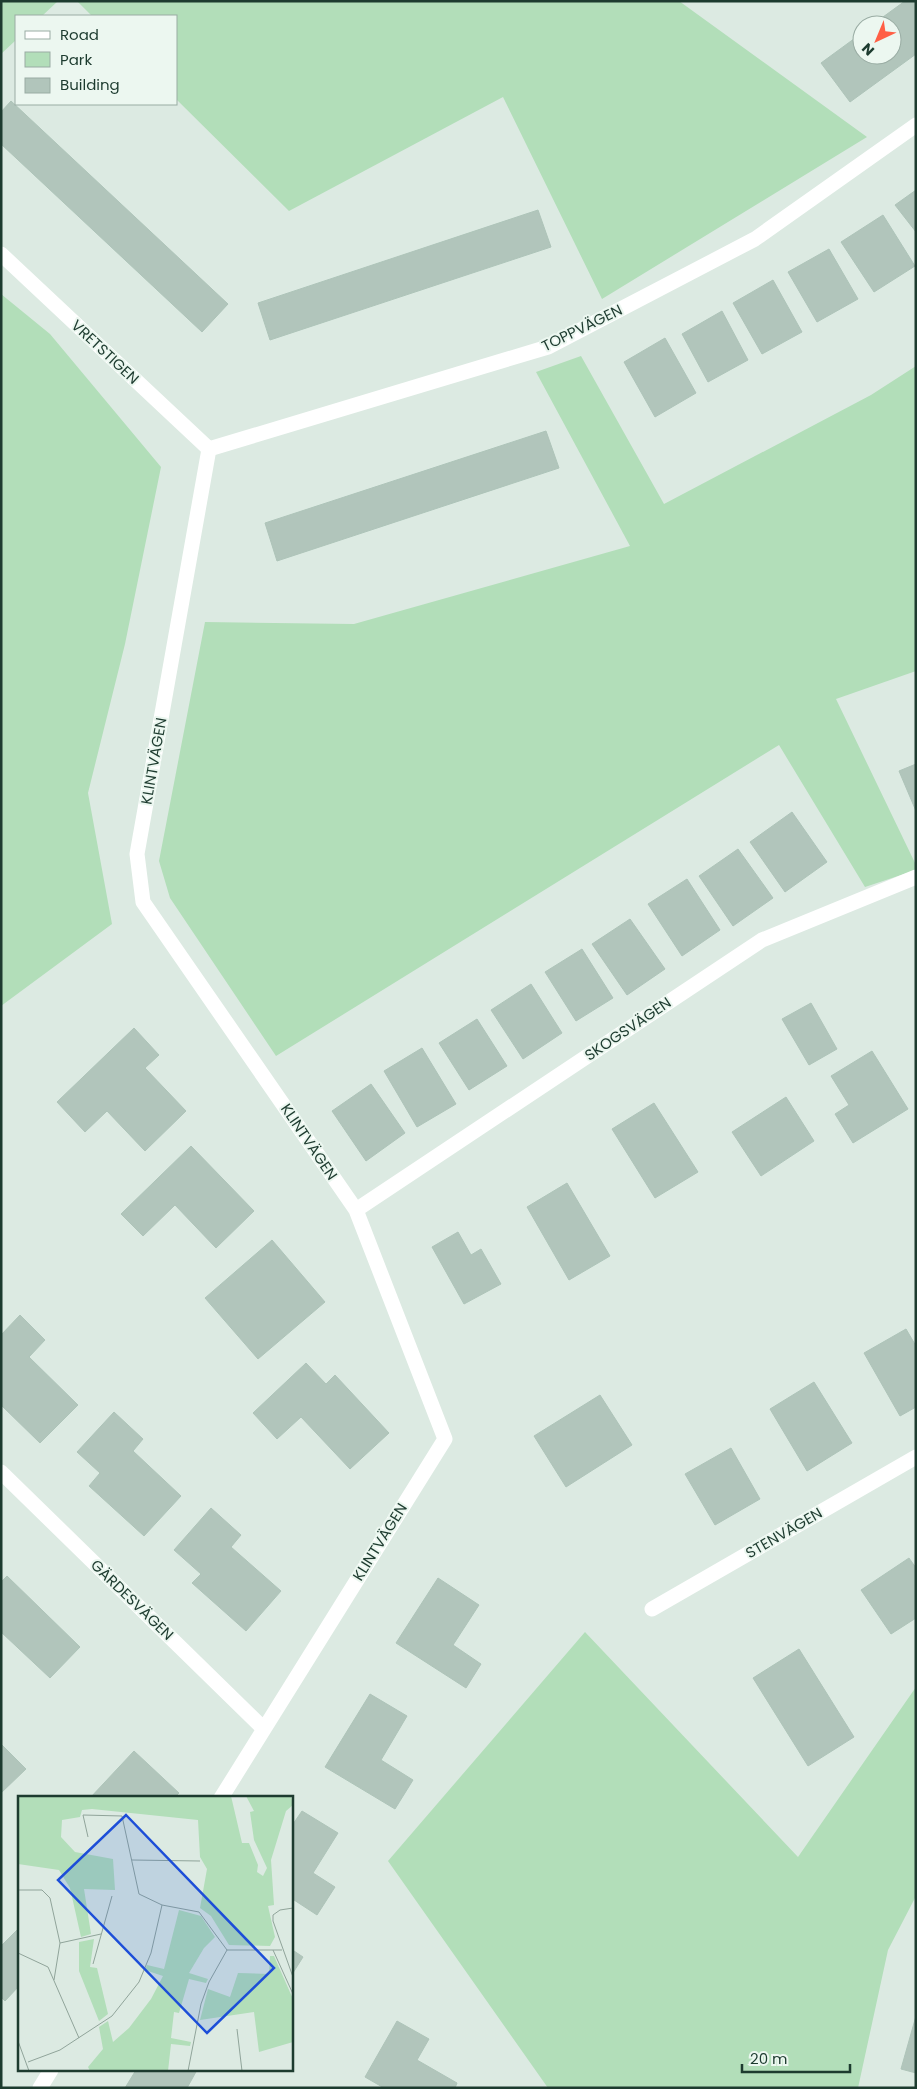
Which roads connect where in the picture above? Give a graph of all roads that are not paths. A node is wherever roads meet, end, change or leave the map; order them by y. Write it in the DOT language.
graph roads {
  1 [pos="916,125"];
  2 [pos="1,254"];
  3 [pos="209,449"];
  4 [pos="916,877"];
  5 [pos="356,1210"];
  6 [pos="916,1457"];
  7 [pos="1,1472"];
  8 [pos="652,1609"];
  9 [pos="264,1729"];
  10 [pos="221,1796"];
  11 [pos="49,2072"];
  12 [pos="40,2088"];
  1 -- 3 [label="street, TOPPVÄGEN"];
  2 -- 3 [label="street, VRETSTIGEN"];
  3 -- 5 [label="street, KLINTVÄGEN"];
  4 -- 5 [label="street, SKOGSVÄGEN"];
  5 -- 9 [label="street, KLINTVÄGEN"];
  6 -- 8 [label="street, STENVÄGEN"];
  7 -- 9 [label="street, GÄRDESVÄGEN"];
  9 -- 10 [label="street, KLINTVÄGEN"];
  11 -- 12 [label="street"];
}
